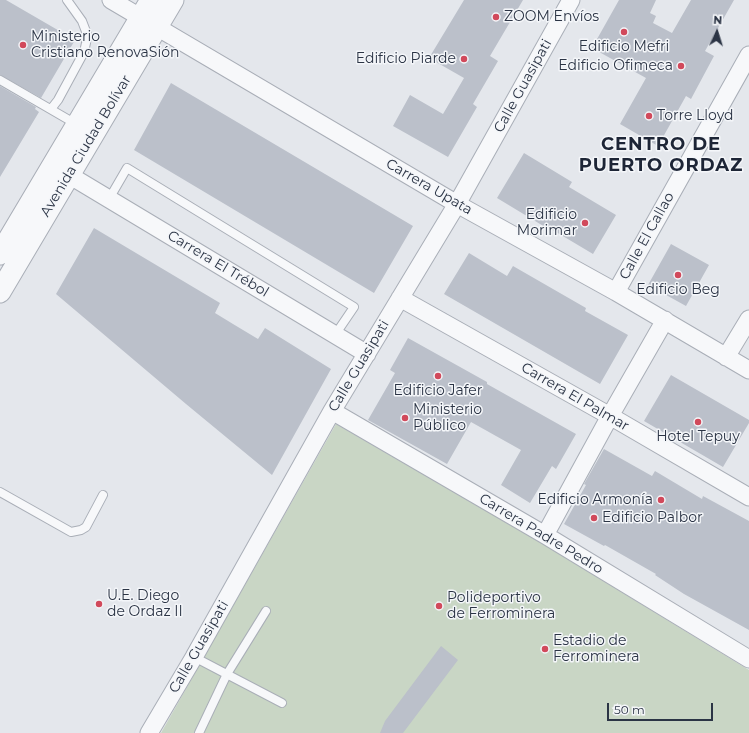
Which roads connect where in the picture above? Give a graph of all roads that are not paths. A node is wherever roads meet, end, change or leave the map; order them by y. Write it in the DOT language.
graph roads {
  1 [pos="67,0"];
  2 [pos="111,0"];
  3 [pos="173,0"];
  4 [pos="571,0"];
  5 [pos="149,14"];
  6 [pos="749,55"];
  7 [pos="0,80"];
  8 [pos="51,110"];
  9 [pos="76,124"];
  10 [pos="69,175"];
  11 [pos="109,199"];
  12 [pos="457,204"];
  13 [pos="0,254"];
  14 [pos="0,292"];
  15 [pos="616,292"];
  16 [pos="400,298"];
  17 [pos="749,319"];
  18 [pos="665,320"];
  19 [pos="336,335"];
  20 [pos="367,354"];
  21 [pos="726,357"];
  22 [pos="749,370"];
  23 [pos="332,411"];
  24 [pos="610,416"];
  25 [pos="0,492"];
  26 [pos="103,495"];
  27 [pos="749,497"];
  28 [pos="545,535"];
  29 [pos="266,611"];
  30 [pos="194,657"];
  31 [pos="749,659"];
  32 [pos="227,674"];
  33 [pos="282,703"];
  34 [pos="150,733"];
  35 [pos="199,733"];
  1 -- 8 [label="lane"];
  2 -- 5 [label="street, Carrera Upata"];
  3 -- 5 [label="street, Avenida Ciudad Bolívar"];
  4 -- 12 [label="street, Calle Guasipati"];
  5 -- 9 [label="street, Avenida Ciudad Bolívar"];
  5 -- 10 [label="street, Avenida Ciudad Bolívar"];
  5 -- 12 [label="street, Carrera Upata"];
  6 -- 15 [label="street, Calle El Callao"];
  7 -- 8 [label="lane"];
  8 -- 9 [label="lane"];
  9 -- 13 [label="street, Avenida Ciudad Bolívar"];
  10 -- 11 [label="street, Carrera El Trébol"];
  10 -- 14 [label="street, Avenida Ciudad Bolívar"];
  11 -- 19 [label="street, Carrera El Trébol"];
  11 -- 19 [label="lane"];
  12 -- 15 [label="street, Carrera Upata"];
  12 -- 16 [label="street, Calle Guasipati"];
  15 -- 18 [label="street, Carrera Upata"];
  16 -- 20 [label="street, Calle Guasipati"];
  16 -- 24 [label="street, Carrera El Palmar"];
  17 -- 21 [label="street"];
  18 -- 21 [label="street, Carrera Upata"];
  18 -- 24 [label="street"];
  19 -- 20 [label="street, Carrera El Trébol"];
  20 -- 23 [label="street, Calle Guasipati"];
  21 -- 22 [label="street, Carrera Upata"];
  23 -- 28 [label="street, Carrera Padre Pedro"];
  23 -- 30 [label="street, Calle Guasipati"];
  24 -- 27 [label="street, Carrera El Palmar"];
  24 -- 28 [label="street"];
  25 -- 26 [label="lane"];
  28 -- 31 [label="street, Carrera Padre Pedro"];
  29 -- 32 [label="lane"];
  30 -- 32 [label="lane"];
  30 -- 34 [label="street, Calle Guasipati"];
  32 -- 33 [label="lane"];
  32 -- 35 [label="lane"];
}
